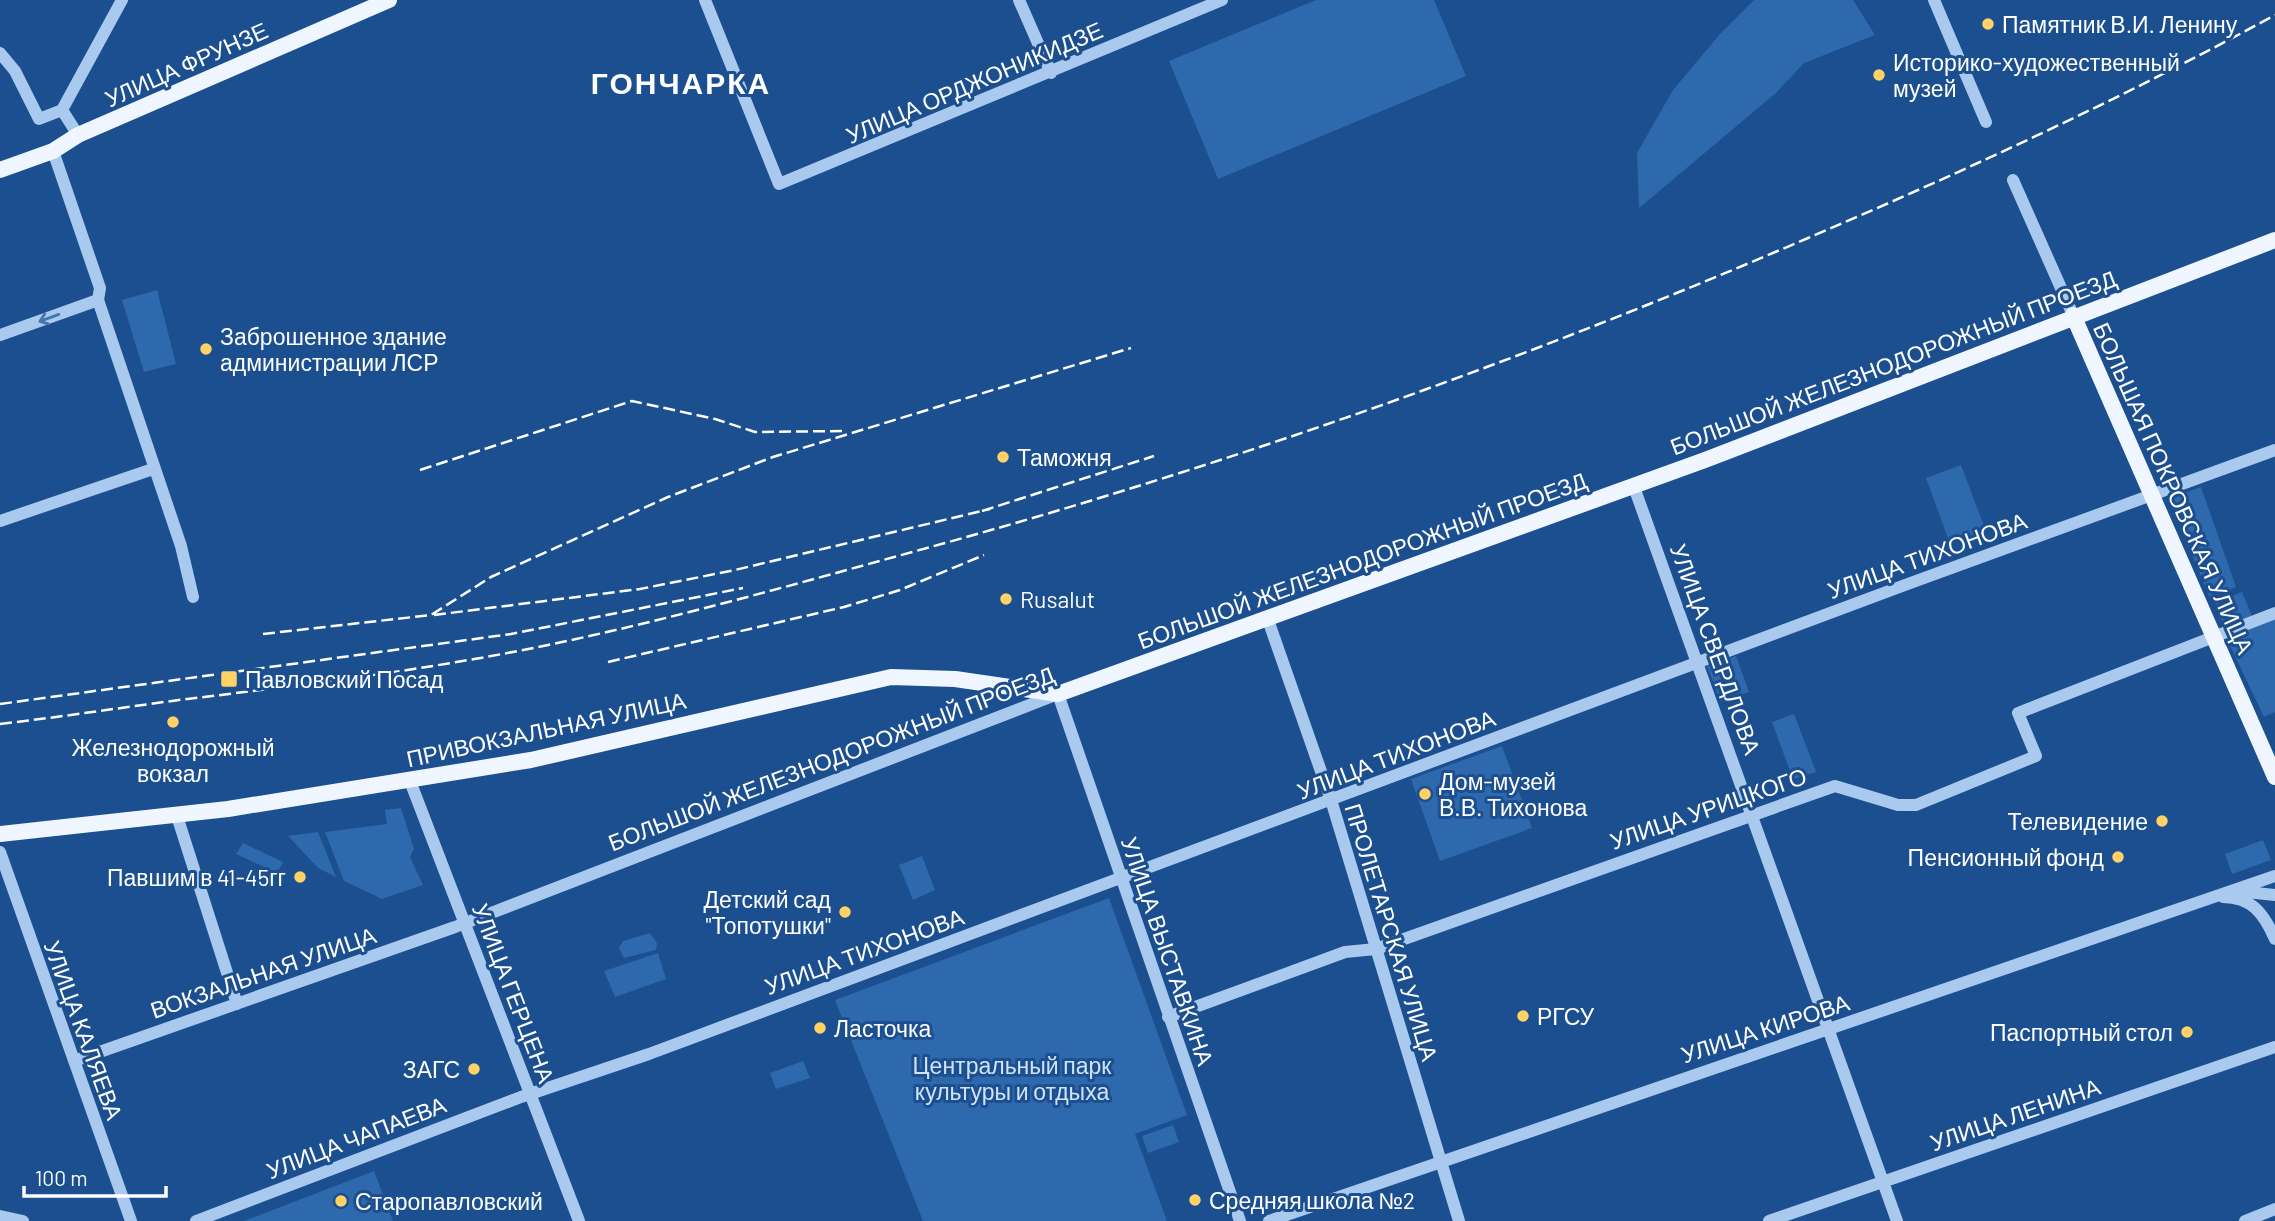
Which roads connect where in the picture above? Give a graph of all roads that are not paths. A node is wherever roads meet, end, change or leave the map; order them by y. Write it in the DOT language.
graph roads {
  1 [pos="122,0"];
  2 [pos="389,0"];
  3 [pos="705,0"];
  4 [pos="1020,0"];
  5 [pos="1222,0"];
  6 [pos="1934,0"];
  7 [pos="0,53"];
  8 [pos="1051,73"];
  9 [pos="62,110"];
  10 [pos="1986,122"];
  11 [pos="78,135"];
  12 [pos="53,150"];
  13 [pos="0,170"];
  14 [pos="2013,180"];
  15 [pos="2275,240"];
  16 [pos="98,300"];
  17 [pos="2073,316"];
  18 [pos="0,335"];
  19 [pos="2275,450"];
  20 [pos="153,469"];
  21 [pos="1634,487"];
  22 [pos="2151,494"];
  23 [pos="0,521"];
  24 [pos="193,597"];
  25 [pos="2275,612"];
  26 [pos="1268,617"];
  27 [pos="2215,635"];
  28 [pos="1699,662"];
  29 [pos="1058,694"];
  30 [pos="2275,777"];
  31 [pos="410,781"];
  32 [pos="1331,800"];
  33 [pos="1753,813"];
  34 [pos="177,816"];
  35 [pos="0,834"];
  36 [pos="0,852"];
  37 [pos="2275,876"];
  38 [pos="1121,879"];
  39 [pos="2234,890"];
  40 [pos="2275,895"];
  41 [pos="2212,897"];
  42 [pos="465,923"];
  43 [pos="2275,939"];
  44 [pos="1376,949"];
  45 [pos="237,1004"];
  46 [pos="1168,1017"];
  47 [pos="1827,1030"];
  48 [pos="2275,1047"];
  49 [pos="74,1061"];
  50 [pos="530,1094"];
  51 [pos="1439,1160"];
  52 [pos="1882,1182"];
  53 [pos="2275,1209"];
  54 [pos="0,1216"];
  55 [pos="23,1221"];
  56 [pos="131,1221"];
  57 [pos="196,1221"];
  58 [pos="579,1221"];
  59 [pos="1240,1221"];
  60 [pos="1269,1221"];
  61 [pos="1459,1221"];
  62 [pos="1769,1221"];
  63 [pos="1897,1221"];
  64 [pos="2245,1221"];
  1 -- 9 [label="street"];
  2 -- 11 [label="main road, УЛИЦА ФРУНЗЕ"];
  3 -- 8 [label="street, УЛИЦА ОРДЖОНИКИДЗЕ"];
  4 -- 8 [label="street"];
  5 -- 8 [label="street, УЛИЦА ОРДЖОНИКИДЗЕ"];
  6 -- 10 [label="street"];
  7 -- 9 [label="street"];
  9 -- 11 [label="street"];
  11 -- 12 [label="main road, УЛИЦА ФРУНЗЕ"];
  12 -- 13 [label="main road, УЛИЦА ФРУНЗЕ"];
  12 -- 16 [label="street"];
  14 -- 17 [label="street, БОЛЬШАЯ ПОКРОВСКАЯ УЛИЦА"];
  15 -- 17 [label="main road, БОЛЬШОЙ ЖЕЛЕЗНОДОРОЖНЫЙ ПРОЕЗД"];
  16 -- 18 [label="street, one-way"];
  16 -- 20 [label="street"];
  17 -- 21 [label="main road, БОЛЬШОЙ ЖЕЛЕЗНОДОРОЖНЫЙ ПРОЕЗД"];
  17 -- 22 [label="main road, БОЛЬШАЯ ПОКРОВСКАЯ УЛИЦА"];
  19 -- 22 [label="street, УЛИЦА ТИХОНОВА"];
  20 -- 23 [label="street"];
  20 -- 24 [label="street"];
  21 -- 26 [label="main road, БОЛЬШОЙ ЖЕЛЕЗНОДОРОЖНЫЙ ПРОЕЗД"];
  21 -- 28 [label="street, УЛИЦА СВЕРДЛОВА"];
  22 -- 27 [label="main road, БОЛЬШАЯ ПОКРОВСКАЯ УЛИЦА"];
  22 -- 28 [label="street, УЛИЦА ТИХОНОВА"];
  25 -- 27 [label="street, УЛИЦА УРИЦКОГО"];
  26 -- 29 [label="main road, БОЛЬШОЙ ЖЕЛЕЗНОДОРОЖНЫЙ ПРОЕЗД"];
  26 -- 32 [label="street, ПРОЛЕТАРСКАЯ УЛИЦА"];
  27 -- 30 [label="main road, БОЛЬШАЯ ПОКРОВСКАЯ УЛИЦА"];
  27 -- 33 [label="street, УЛИЦА УРИЦКОГО"];
  28 -- 32 [label="street, УЛИЦА ТИХОНОВА"];
  28 -- 33 [label="street, УЛИЦА СВЕРДЛОВА"];
  29 -- 31 [label="main road, ПРИВОКЗАЛЬНАЯ УЛИЦА"];
  29 -- 38 [label="street, УЛИЦА ВЫСТАВКИНА"];
  29 -- 42 [label="street, БОЛЬШОЙ ЖЕЛЕЗНОДОРОЖНЫЙ ПРОЕЗД"];
  31 -- 34 [label="main road, ПРИВОКЗАЛЬНАЯ УЛИЦА"];
  31 -- 42 [label="street, УЛИЦА ГЕРЦЕНА"];
  32 -- 38 [label="street, УЛИЦА ТИХОНОВА"];
  32 -- 44 [label="street, ПРОЛЕТАРСКАЯ УЛИЦА"];
  33 -- 44 [label="street, УЛИЦА УРИЦКОГО"];
  33 -- 47 [label="street, УЛИЦА СВЕРДЛОВА"];
  34 -- 35 [label="main road, ПРИВОКЗАЛЬНАЯ УЛИЦА"];
  34 -- 45 [label="street"];
  36 -- 49 [label="street, УЛИЦА КАЛЯЕВА"];
  37 -- 39 [label="street, УЛИЦА КИРОВА"];
  38 -- 46 [label="street, УЛИЦА ВЫСТАВКИНА"];
  38 -- 50 [label="street, УЛИЦА ТИХОНОВА"];
  39 -- 40 [label="street"];
  39 -- 41 [label="street, УЛИЦА КИРОВА"];
  41 -- 43 [label="street"];
  41 -- 47 [label="street, УЛИЦА КИРОВА"];
  42 -- 45 [label="street, ВОКЗАЛЬНАЯ УЛИЦА"];
  42 -- 50 [label="street, УЛИЦА ГЕРЦЕНА"];
  44 -- 46 [label="street, УЛИЦА УРИЦКОГО"];
  44 -- 51 [label="street, ПРОЛЕТАРСКАЯ УЛИЦА"];
  45 -- 49 [label="street, ВОКЗАЛЬНАЯ УЛИЦА"];
  46 -- 59 [label="street, УЛИЦА ВЫСТАВКИНА"];
  47 -- 51 [label="street, УЛИЦА КИРОВА"];
  47 -- 52 [label="street, УЛИЦА СВЕРДЛОВА"];
  48 -- 52 [label="street, УЛИЦА ЛЕНИНА"];
  49 -- 56 [label="street, УЛИЦА КАЛЯЕВА"];
  50 -- 57 [label="street, УЛИЦА ЧАПАЕВА"];
  50 -- 58 [label="street, УЛИЦА ГЕРЦЕНА"];
  51 -- 60 [label="street, УЛИЦА КИРОВА"];
  51 -- 61 [label="street, ПРОЛЕТАРСКАЯ УЛИЦА"];
  52 -- 62 [label="street, УЛИЦА ЛЕНИНА"];
  52 -- 63 [label="street, УЛИЦА СВЕРДЛОВА"];
  53 -- 64 [label="street"];
  54 -- 55 [label="street"];
}
